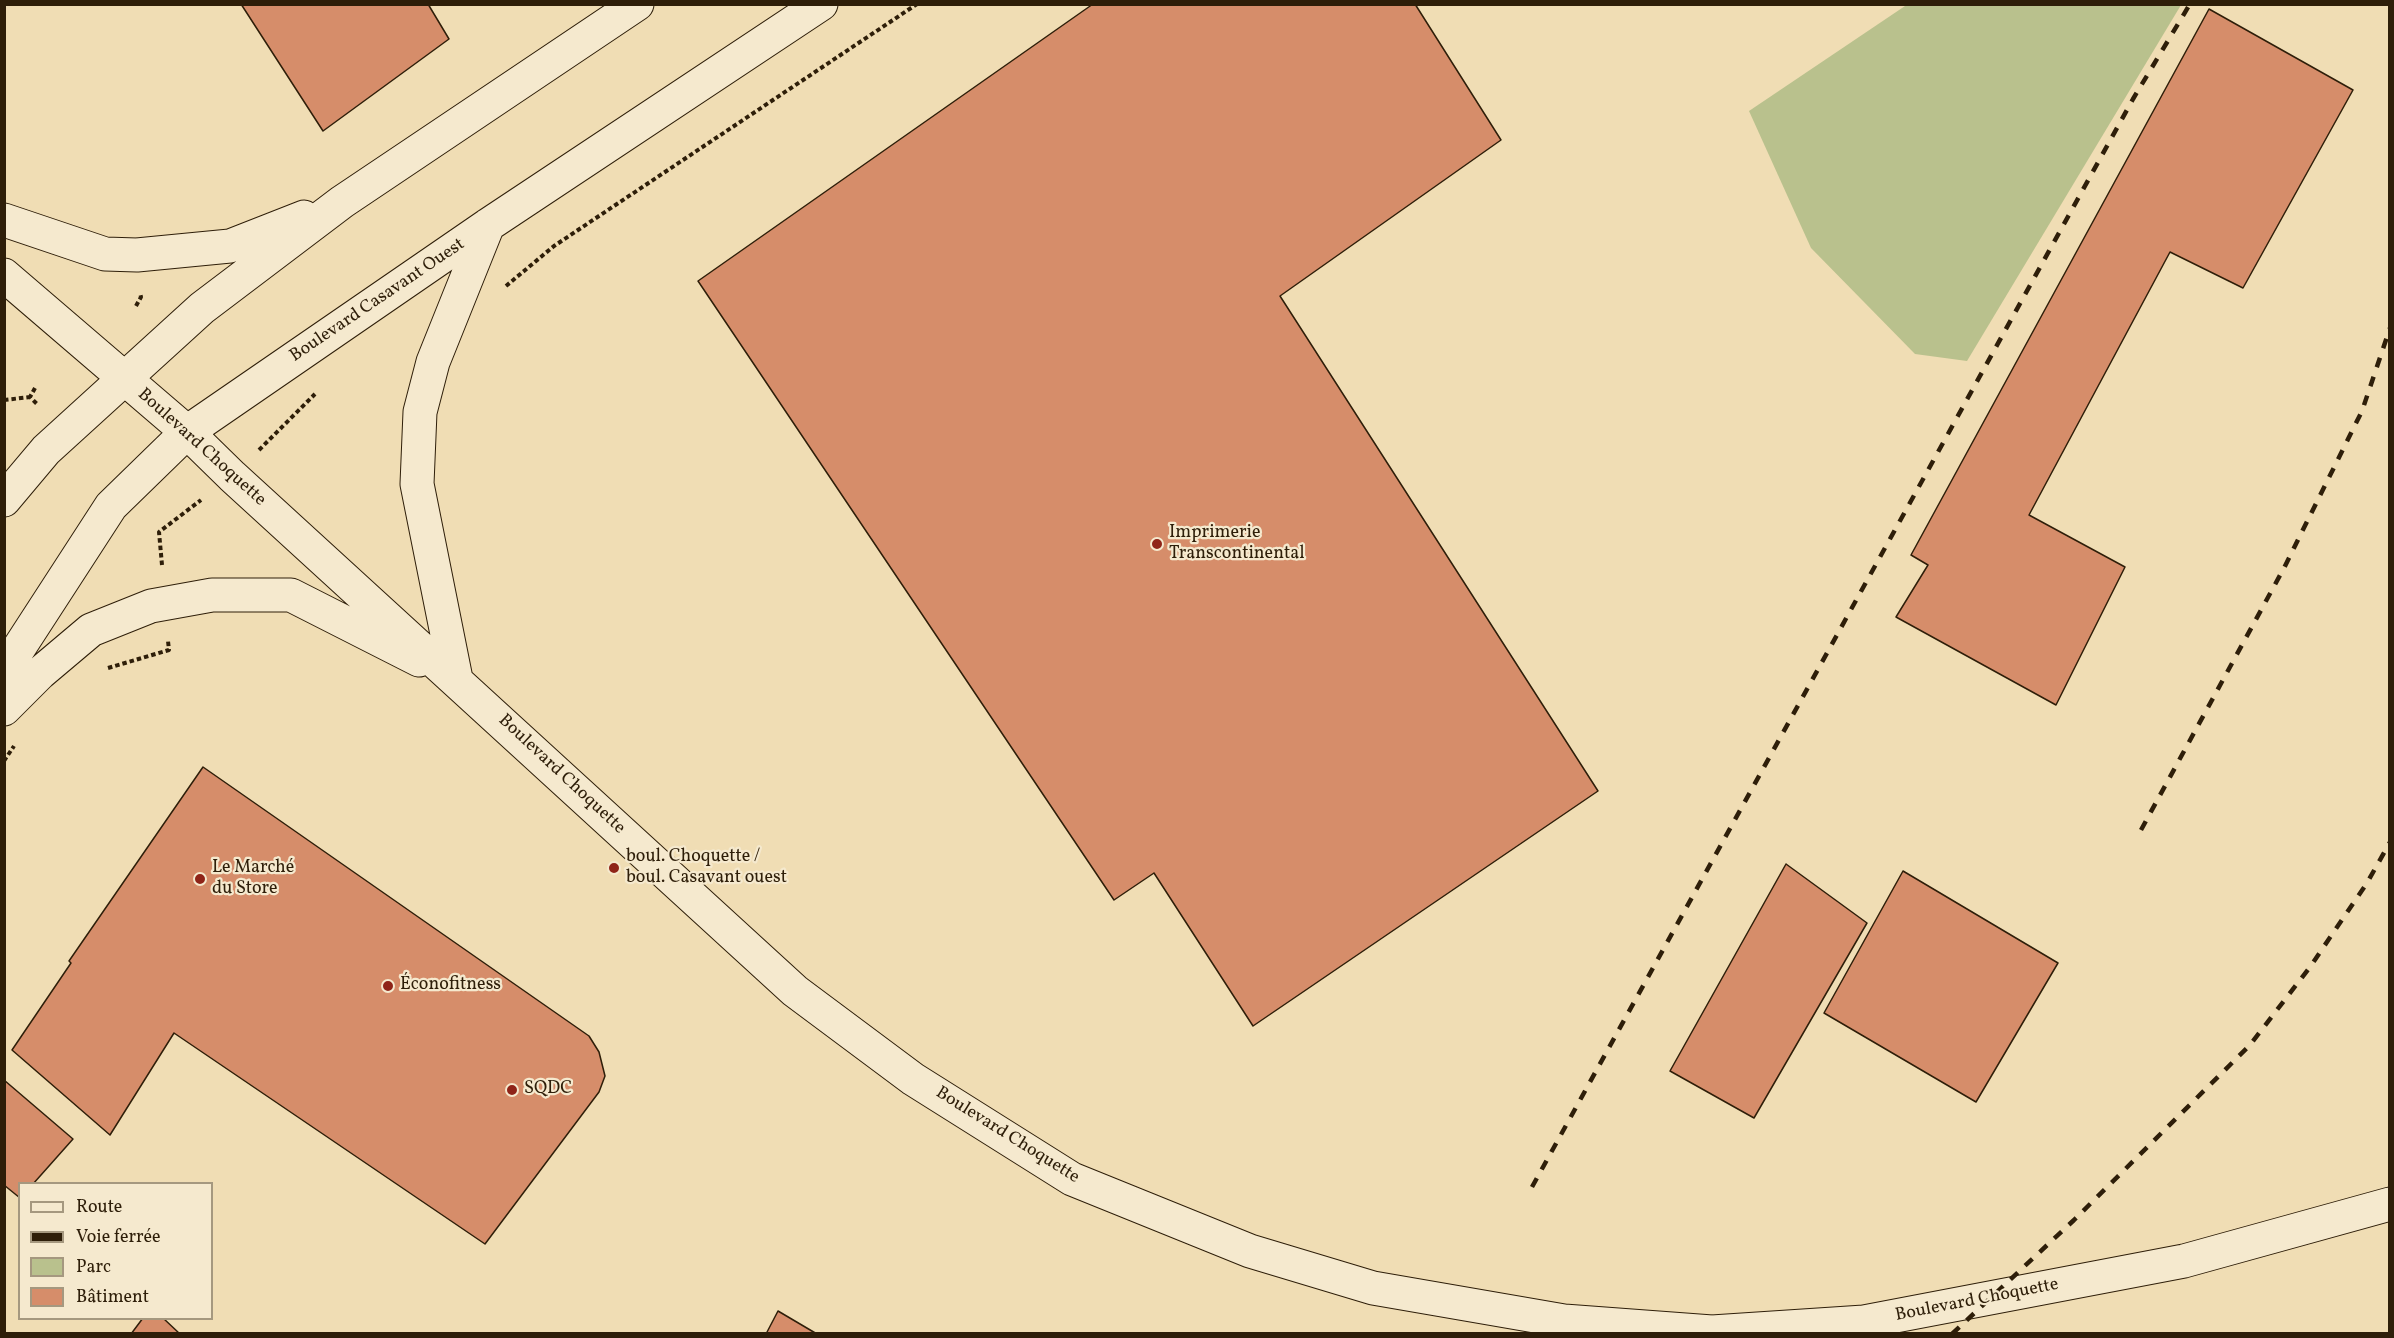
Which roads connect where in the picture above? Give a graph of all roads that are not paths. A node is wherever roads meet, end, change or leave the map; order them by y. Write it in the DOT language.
graph roads {
  1 [pos="637,4"];
  2 [pos="821,4"];
  3 [pos="342,202"];
  4 [pos="4,220"];
  5 [pos="488,225"];
  6 [pos="4,275"];
  7 [pos="125,379"];
  8 [pos="187,432"];
  9 [pos="4,500"];
  10 [pos="4,671"];
  11 [pos="456,679"];
  12 [pos="4,709"];
  13 [pos="2390,1204"];
  1 -- 3 [label="main road"];
  2 -- 5 [label="main road, Boulevard Casavant Ouest"];
  3 -- 4 [label="main road"];
  3 -- 7 [label="main road"];
  5 -- 8 [label="main road, Boulevard Casavant Ouest"];
  5 -- 11 [label="main road"];
  6 -- 7 [label="main road, Boulevard Choquette"];
  7 -- 8 [label="main road, Boulevard Choquette"];
  7 -- 9 [label="main road"];
  8 -- 10 [label="main road, Boulevard Casavant Ouest"];
  8 -- 11 [label="main road, Boulevard Choquette"];
  11 -- 12 [label="main road"];
  11 -- 13 [label="main road, Boulevard Choquette"];
}
